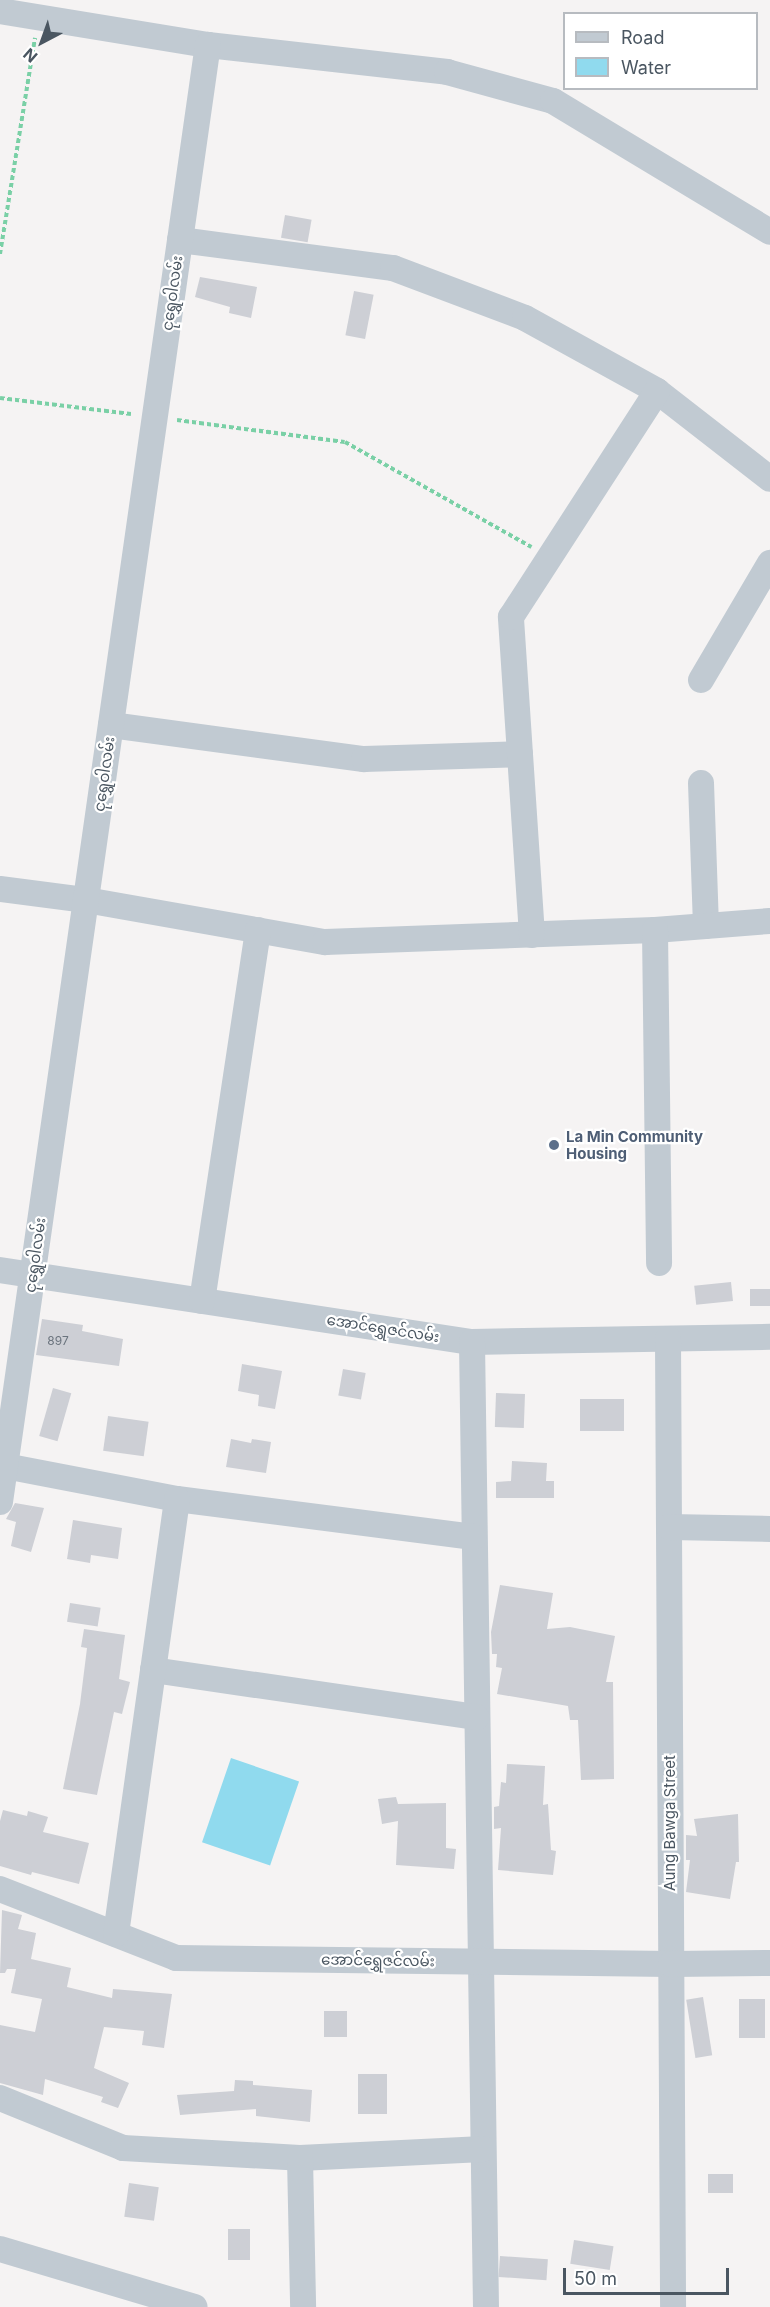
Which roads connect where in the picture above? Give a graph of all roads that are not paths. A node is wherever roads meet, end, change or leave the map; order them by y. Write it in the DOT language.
graph roads {
  1 [pos="0,11"];
  2 [pos="208,45"];
  3 [pos="770,232"];
  4 [pos="180,240"];
  5 [pos="657,392"];
  6 [pos="770,479"];
  7 [pos="770,563"];
  8 [pos="700,680"];
  9 [pos="111,725"];
  10 [pos="520,754"];
  11 [pos="701,783"];
  12 [pos="0,889"];
  13 [pos="86,900"];
  14 [pos="770,921"];
  15 [pos="706,926"];
  16 [pos="258,930"];
  17 [pos="655,930"];
  18 [pos="532,935"];
  19 [pos="658,1263"];
  20 [pos="0,1270"];
  21 [pos="32,1275"];
  22 [pos="202,1301"];
  23 [pos="770,1337"];
  24 [pos="668,1339"];
  25 [pos="472,1342"];
  26 [pos="5,1466"];
  27 [pos="177,1499"];
  28 [pos="0,1502"];
  29 [pos="669,1527"];
  30 [pos="770,1529"];
  31 [pos="474,1537"];
  32 [pos="153,1670"];
  33 [pos="477,1717"];
  34 [pos="0,1888"];
  35 [pos="116,1934"];
  36 [pos="480,1962"];
  37 [pos="770,1963"];
  38 [pos="671,1964"];
  39 [pos="0,2098"];
  40 [pos="483,2149"];
  41 [pos="300,2158"];
  42 [pos="0,2249"];
  43 [pos="195,2307"];
  44 [pos="303,2307"];
  45 [pos="486,2307"];
  46 [pos="673,2307"];
  1 -- 2 [label="street"];
  2 -- 3 [label="street"];
  2 -- 4 [label="street, ငုရွှေဝါလမ်း"];
  4 -- 5 [label="street"];
  4 -- 9 [label="street, ငုရွှေဝါလမ်း"];
  5 -- 6 [label="street"];
  5 -- 10 [label="street"];
  7 -- 8 [label="street"];
  9 -- 10 [label="street"];
  9 -- 13 [label="street, ငုရွှေဝါလမ်း"];
  10 -- 18 [label="street"];
  11 -- 15 [label="street"];
  12 -- 13 [label="street"];
  13 -- 16 [label="street"];
  13 -- 21 [label="street, ငုရွှေဝါလမ်း"];
  14 -- 15 [label="street"];
  15 -- 17 [label="street"];
  16 -- 18 [label="street"];
  16 -- 22 [label="street"];
  17 -- 18 [label="street"];
  17 -- 19 [label="street"];
  20 -- 21 [label="street, အောင်ရွှေဇင်လမ်း"];
  21 -- 22 [label="street, အောင်ရွှေဇင်လမ်း"];
  21 -- 26 [label="street, ငုရွှေဝါလမ်း"];
  22 -- 25 [label="street, အောင်ရွှေဇင်လမ်း"];
  23 -- 24 [label="street, အောင်ရွှေဇင်လမ်း"];
  24 -- 25 [label="street, အောင်ရွှေဇင်လမ်း"];
  24 -- 29 [label="street, Aung Bawga Street"];
  25 -- 31 [label="street"];
  26 -- 27 [label="street"];
  26 -- 28 [label="street, ငုရွှေဝါလမ်း"];
  27 -- 31 [label="street"];
  27 -- 32 [label="street"];
  29 -- 30 [label="street"];
  29 -- 38 [label="street, Aung Bawga Street"];
  31 -- 33 [label="street"];
  32 -- 33 [label="street"];
  32 -- 35 [label="street"];
  33 -- 36 [label="street"];
  34 -- 35 [label="street, အောင်ရွှေဇင်လမ်း"];
  35 -- 36 [label="street, အောင်ရွှေဇင်လမ်း"];
  36 -- 38 [label="street, အောင်ရွှေဇင်လမ်း"];
  36 -- 40 [label="street"];
  37 -- 38 [label="street, အောင်ရွှေဇင်လမ်း"];
  38 -- 46 [label="street, Aung Bawga Street"];
  39 -- 41 [label="street"];
  40 -- 41 [label="street"];
  40 -- 45 [label="street"];
  41 -- 44 [label="street"];
  42 -- 43 [label="street"];
}
